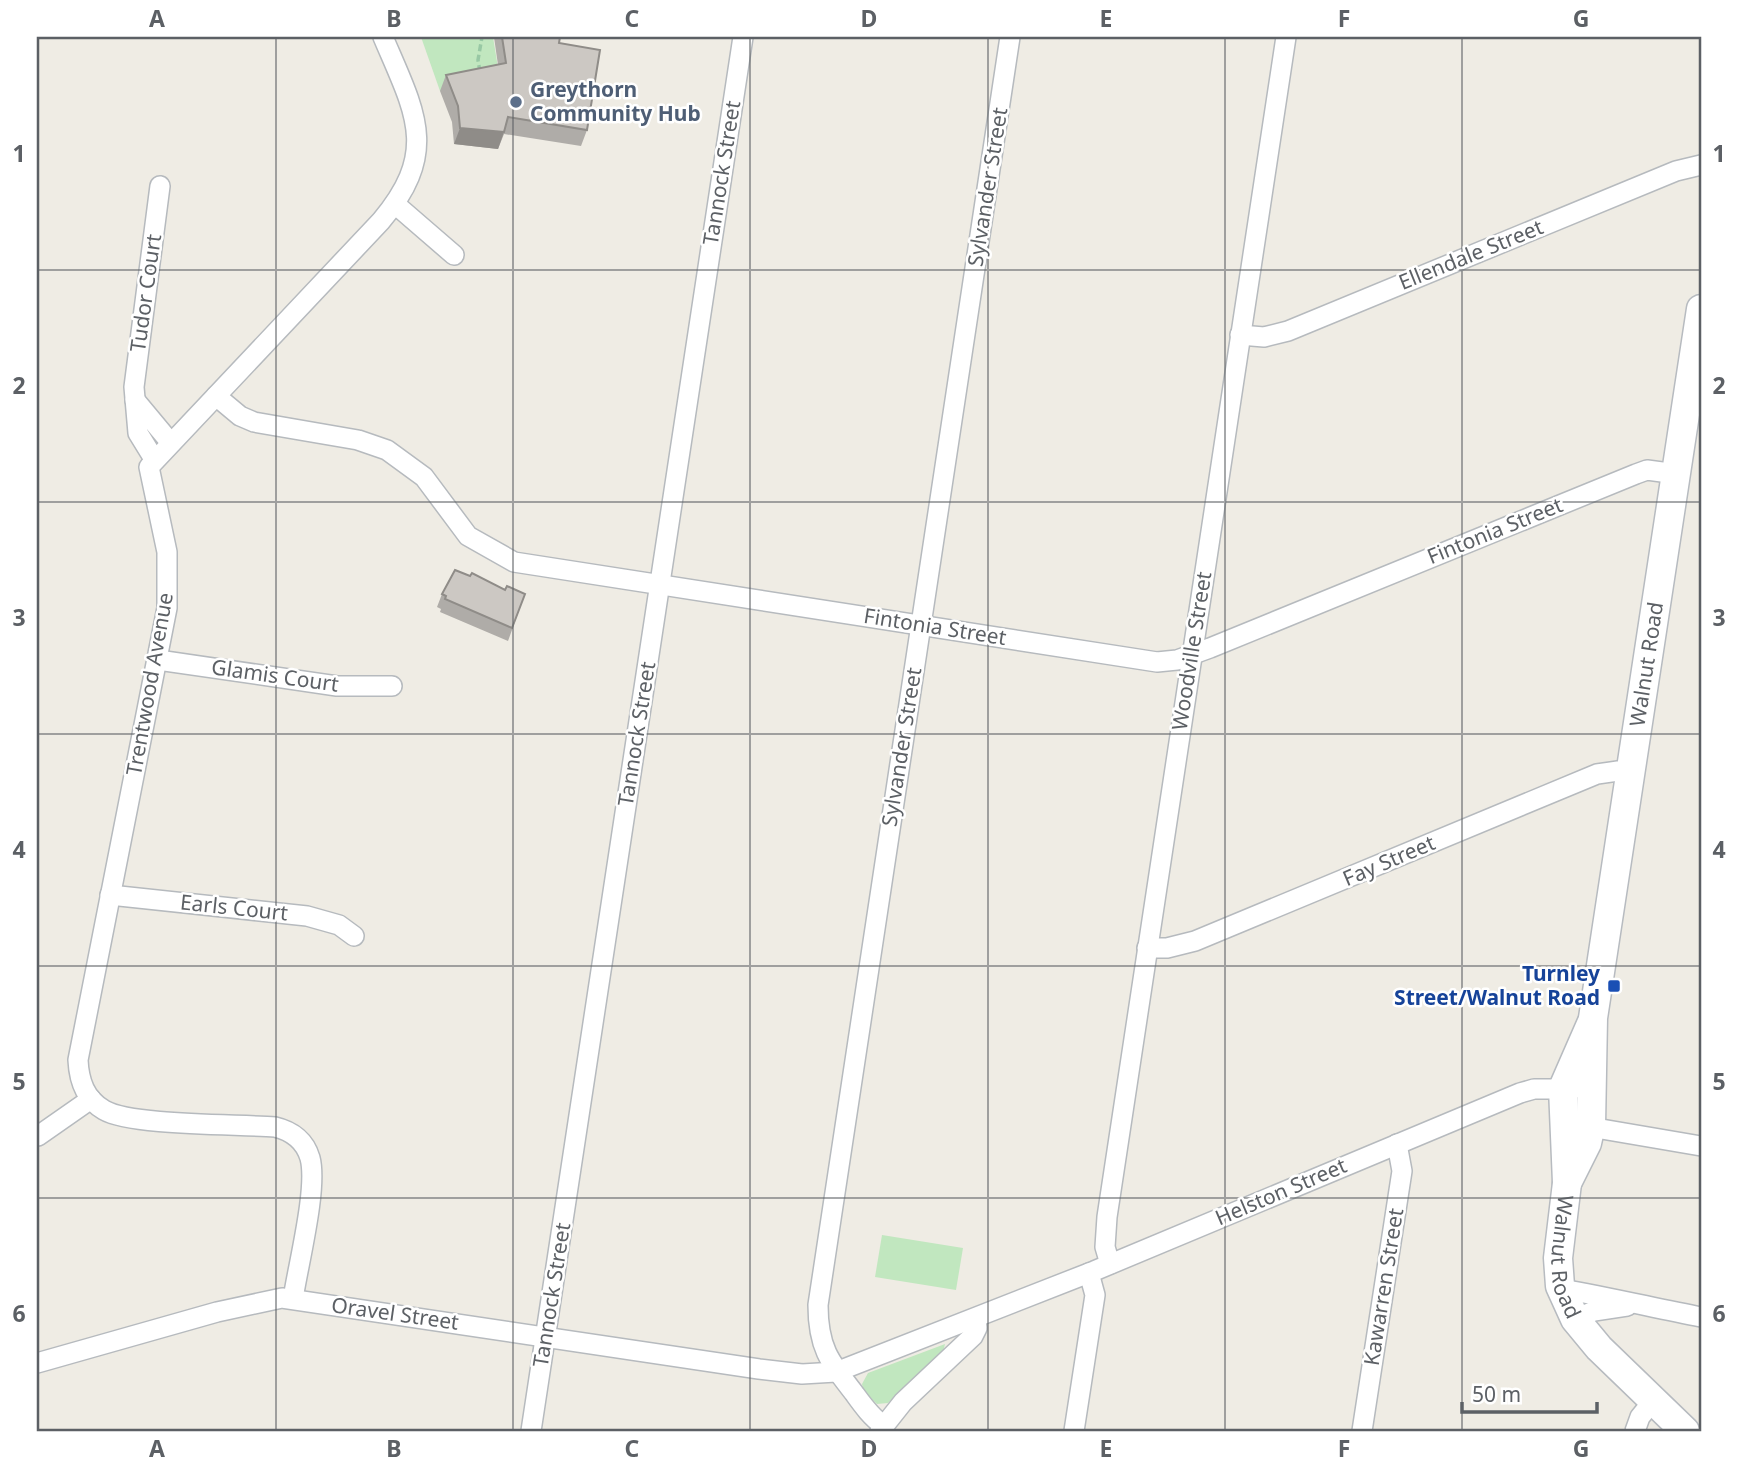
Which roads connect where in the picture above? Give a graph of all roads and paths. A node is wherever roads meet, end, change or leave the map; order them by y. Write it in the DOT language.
graph roads {
  1 [pos="383,37"];
  2 [pos="482,37"];
  3 [pos="743,37"];
  4 [pos="1010,37"];
  5 [pos="1286,37"];
  6 [pos="481,81"];
  7 [pos="1701,164"];
  8 [pos="160,186"];
  9 [pos="395,204"];
  10 [pos="454,255"];
  11 [pos="1701,309"];
  12 [pos="1240,335"];
  13 [pos="216,396"];
  14 [pos="135,400"];
  15 [pos="170,442"];
  16 [pos="154,459"];
  17 [pos="1677,474"];
  18 [pos="660,586"];
  19 [pos="921,625"];
  20 [pos="1192,655"];
  21 [pos="158,660"];
  22 [pos="392,686"];
  23 [pos="1631,773"];
  24 [pos="110,895"];
  25 [pos="354,936"];
  26 [pos="1147,948"];
  27 [pos="1593,1018"];
  28 [pos="1563,1088"];
  29 [pos="1591,1090"];
  30 [pos="91,1099"];
  31 [pos="1578,1125"];
  32 [pos="38,1136"];
  33 [pos="1397,1144"];
  34 [pos="1701,1146"];
  35 [pos="1110,1264"];
  36 [pos="1089,1273"];
  37 [pos="1561,1289"];
  38 [pos="293,1299"];
  39 [pos="1639,1306"];
  40 [pos="1701,1317"];
  41 [pos="976,1319"];
  42 [pos="1578,1323"];
  43 [pos="546,1336"];
  44 [pos="37,1363"];
  45 [pos="759,1370"];
  46 [pos="836,1372"];
  47 [pos="1653,1401"];
  48 [pos="882,1428"];
  49 [pos="531,1431"];
  50 [pos="1074,1431"];
  51 [pos="1362,1431"];
  52 [pos="1635,1431"];
  53 [pos="1685,1431"];
  1 -- 9 [label="street"];
  2 -- 6 [label="path"];
  3 -- 18 [label="street, Tannock Street"];
  4 -- 19 [label="street, Sylvander Street"];
  5 -- 12 [label="street, Woodville Street"];
  7 -- 12 [label="street, Ellendale Street"];
  8 -- 14 [label="street, Tudor Court"];
  9 -- 10 [label="street"];
  9 -- 13 [label="street"];
  11 -- 17 [label="street, Walnut Road"];
  12 -- 20 [label="street, Woodville Street"];
  13 -- 15 [label="street"];
  13 -- 18 [label="street, Fintonia Street"];
  14 -- 15 [label="street"];
  14 -- 16 [label="street, Tudor Court"];
  15 -- 16 [label="street"];
  16 -- 21 [label="street, Trentwood Avenue"];
  17 -- 20 [label="street, Fintonia Street"];
  17 -- 23 [label="street, Walnut Road"];
  18 -- 19 [label="street, Fintonia Street"];
  18 -- 43 [label="street, Tannock Street"];
  19 -- 20 [label="street, Fintonia Street"];
  19 -- 46 [label="street, Sylvander Street"];
  20 -- 26 [label="street, Woodville Street"];
  21 -- 22 [label="street, Glamis Court"];
  21 -- 24 [label="street, Trentwood Avenue"];
  23 -- 26 [label="street, Fay Street"];
  23 -- 27 [label="street, Walnut Road"];
  24 -- 25 [label="street, Earls Court"];
  24 -- 30 [label="street, Trentwood Avenue"];
  26 -- 35 [label="street, Woodville Street"];
  27 -- 28 [label="street, Walnut Road"];
  27 -- 29 [label="street, Walnut Road"];
  28 -- 29 [label="street, Helston Street"];
  28 -- 31 [label="street, Walnut Road"];
  28 -- 33 [label="street, Helston Street"];
  29 -- 31 [label="street, Walnut Road"];
  30 -- 32 [label="street"];
  30 -- 38 [label="street"];
  31 -- 34 [label="street"];
  31 -- 37 [label="street, Walnut Road"];
  33 -- 35 [label="street, Helston Street"];
  33 -- 51 [label="street, Kawarren Street"];
  35 -- 36 [label="street, Helston Street"];
  36 -- 41 [label="street, Helston Street"];
  36 -- 50 [label="street"];
  37 -- 39 [label="street"];
  37 -- 42 [label="street, Walnut Road"];
  38 -- 43 [label="street, Oravel Street"];
  38 -- 44 [label="street, Oravel Street"];
  39 -- 40 [label="street"];
  39 -- 42 [label="street"];
  41 -- 46 [label="street, Helston Street"];
  41 -- 48 [label="street"];
  42 -- 47 [label="street, Walnut Road"];
  43 -- 45 [label="street, Oravel Street"];
  43 -- 49 [label="street, Tannock Street"];
  45 -- 46 [label="street, Helston Street"];
  46 -- 48 [label="street, Sylvander Street"];
  47 -- 52 [label="street"];
  47 -- 53 [label="street, Walnut Road"];
}
